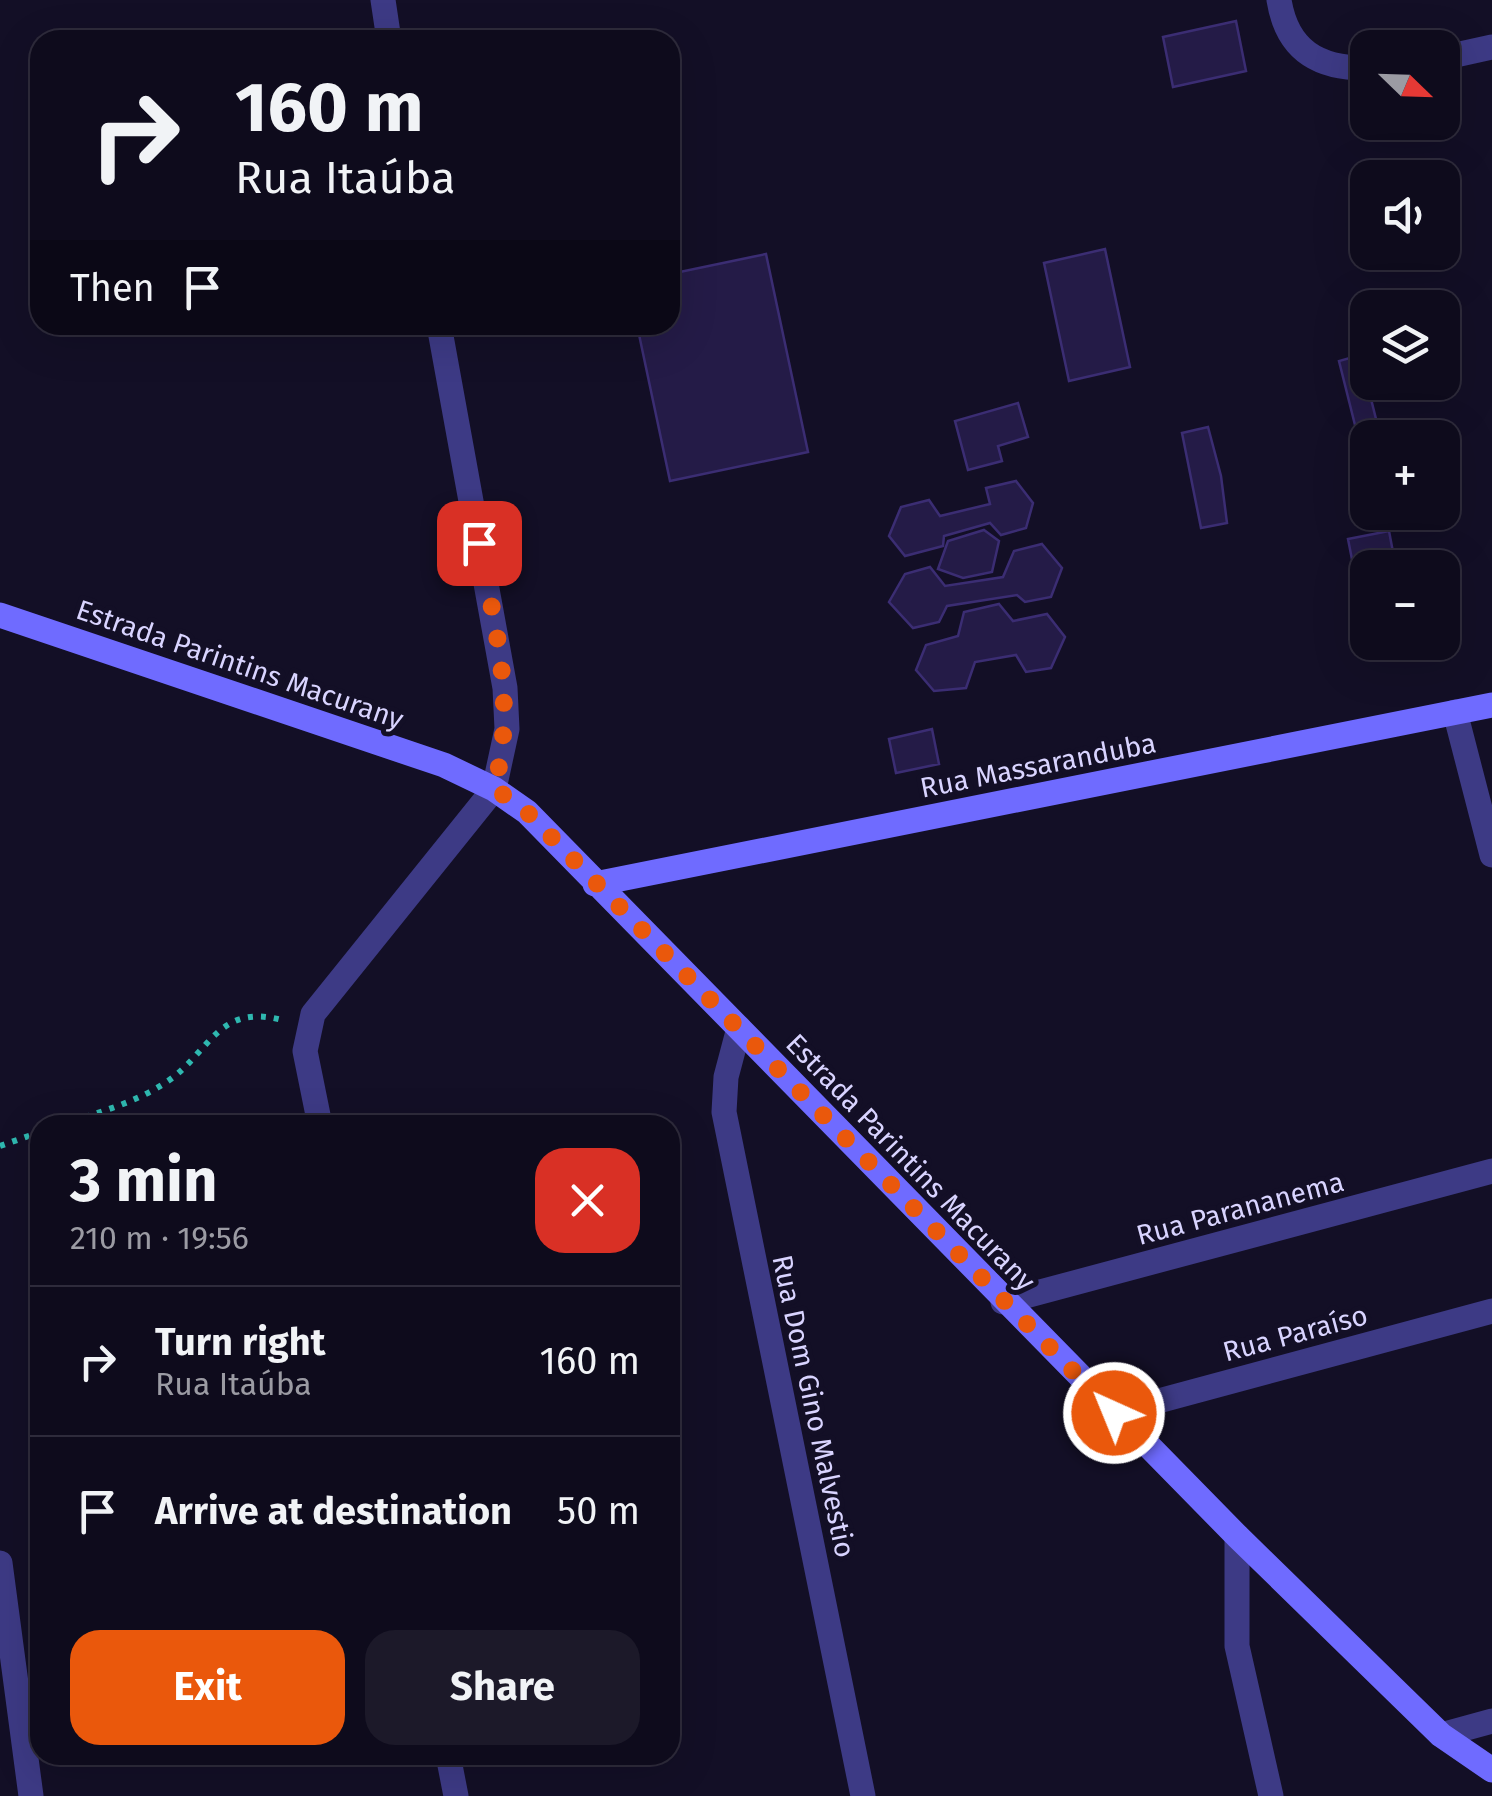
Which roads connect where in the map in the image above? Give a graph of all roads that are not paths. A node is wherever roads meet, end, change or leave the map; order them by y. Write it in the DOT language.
graph roads {
  1 [pos="383,0"];
  2 [pos="1279,0"];
  3 [pos="388,30"];
  4 [pos="1492,47"];
  5 [pos="1460,54"];
  6 [pos="1350,68"];
  7 [pos="441,335"];
  8 [pos="0,615"];
  9 [pos="1492,704"];
  10 [pos="1455,712"];
  11 [pos="494,788"];
  12 [pos="1492,855"];
  13 [pos="595,884"];
  14 [pos="739,1028"];
  15 [pos="318,1115"];
  16 [pos="1492,1172"];
  17 [pos="1004,1302"];
  18 [pos="1492,1310"];
  19 [pos="1114,1413"];
  20 [pos="1237,1536"];
  21 [pos="0,1563"];
  22 [pos="1492,1721"];
  23 [pos="1441,1734"];
  24 [pos="450,1765"];
  25 [pos="1492,1770"];
  26 [pos="31,1796"];
  27 [pos="456,1796"];
  28 [pos="864,1796"];
  29 [pos="1271,1796"];
  1 -- 3 [label="street"];
  2 -- 6 [label="street"];
  4 -- 5 [label="street"];
  7 -- 11 [label="street"];
  8 -- 11 [label="street, Estrada Parintins Macurany"];
  9 -- 10 [label="street, Rua Massaranduba"];
  10 -- 12 [label="street"];
  10 -- 13 [label="street, Rua Massaranduba"];
  11 -- 13 [label="street, Estrada Parintins Macurany"];
  11 -- 15 [label="street"];
  13 -- 14 [label="street, Estrada Parintins Macurany"];
  14 -- 17 [label="street, Estrada Parintins Macurany"];
  14 -- 28 [label="street, Rua Dom Gino Malvestio"];
  16 -- 17 [label="street, Rua Parananema"];
  17 -- 19 [label="street, Estrada Parintins Macurany"];
  18 -- 19 [label="street, Rua Paraíso"];
  19 -- 20 [label="street, Estrada Parintins Macurany"];
  20 -- 23 [label="street, Estrada Parintins Macurany"];
  20 -- 29 [label="street"];
  21 -- 26 [label="street"];
  22 -- 23 [label="street"];
  23 -- 25 [label="street, Estrada Parintins Macurany"];
  24 -- 27 [label="street"];
}
